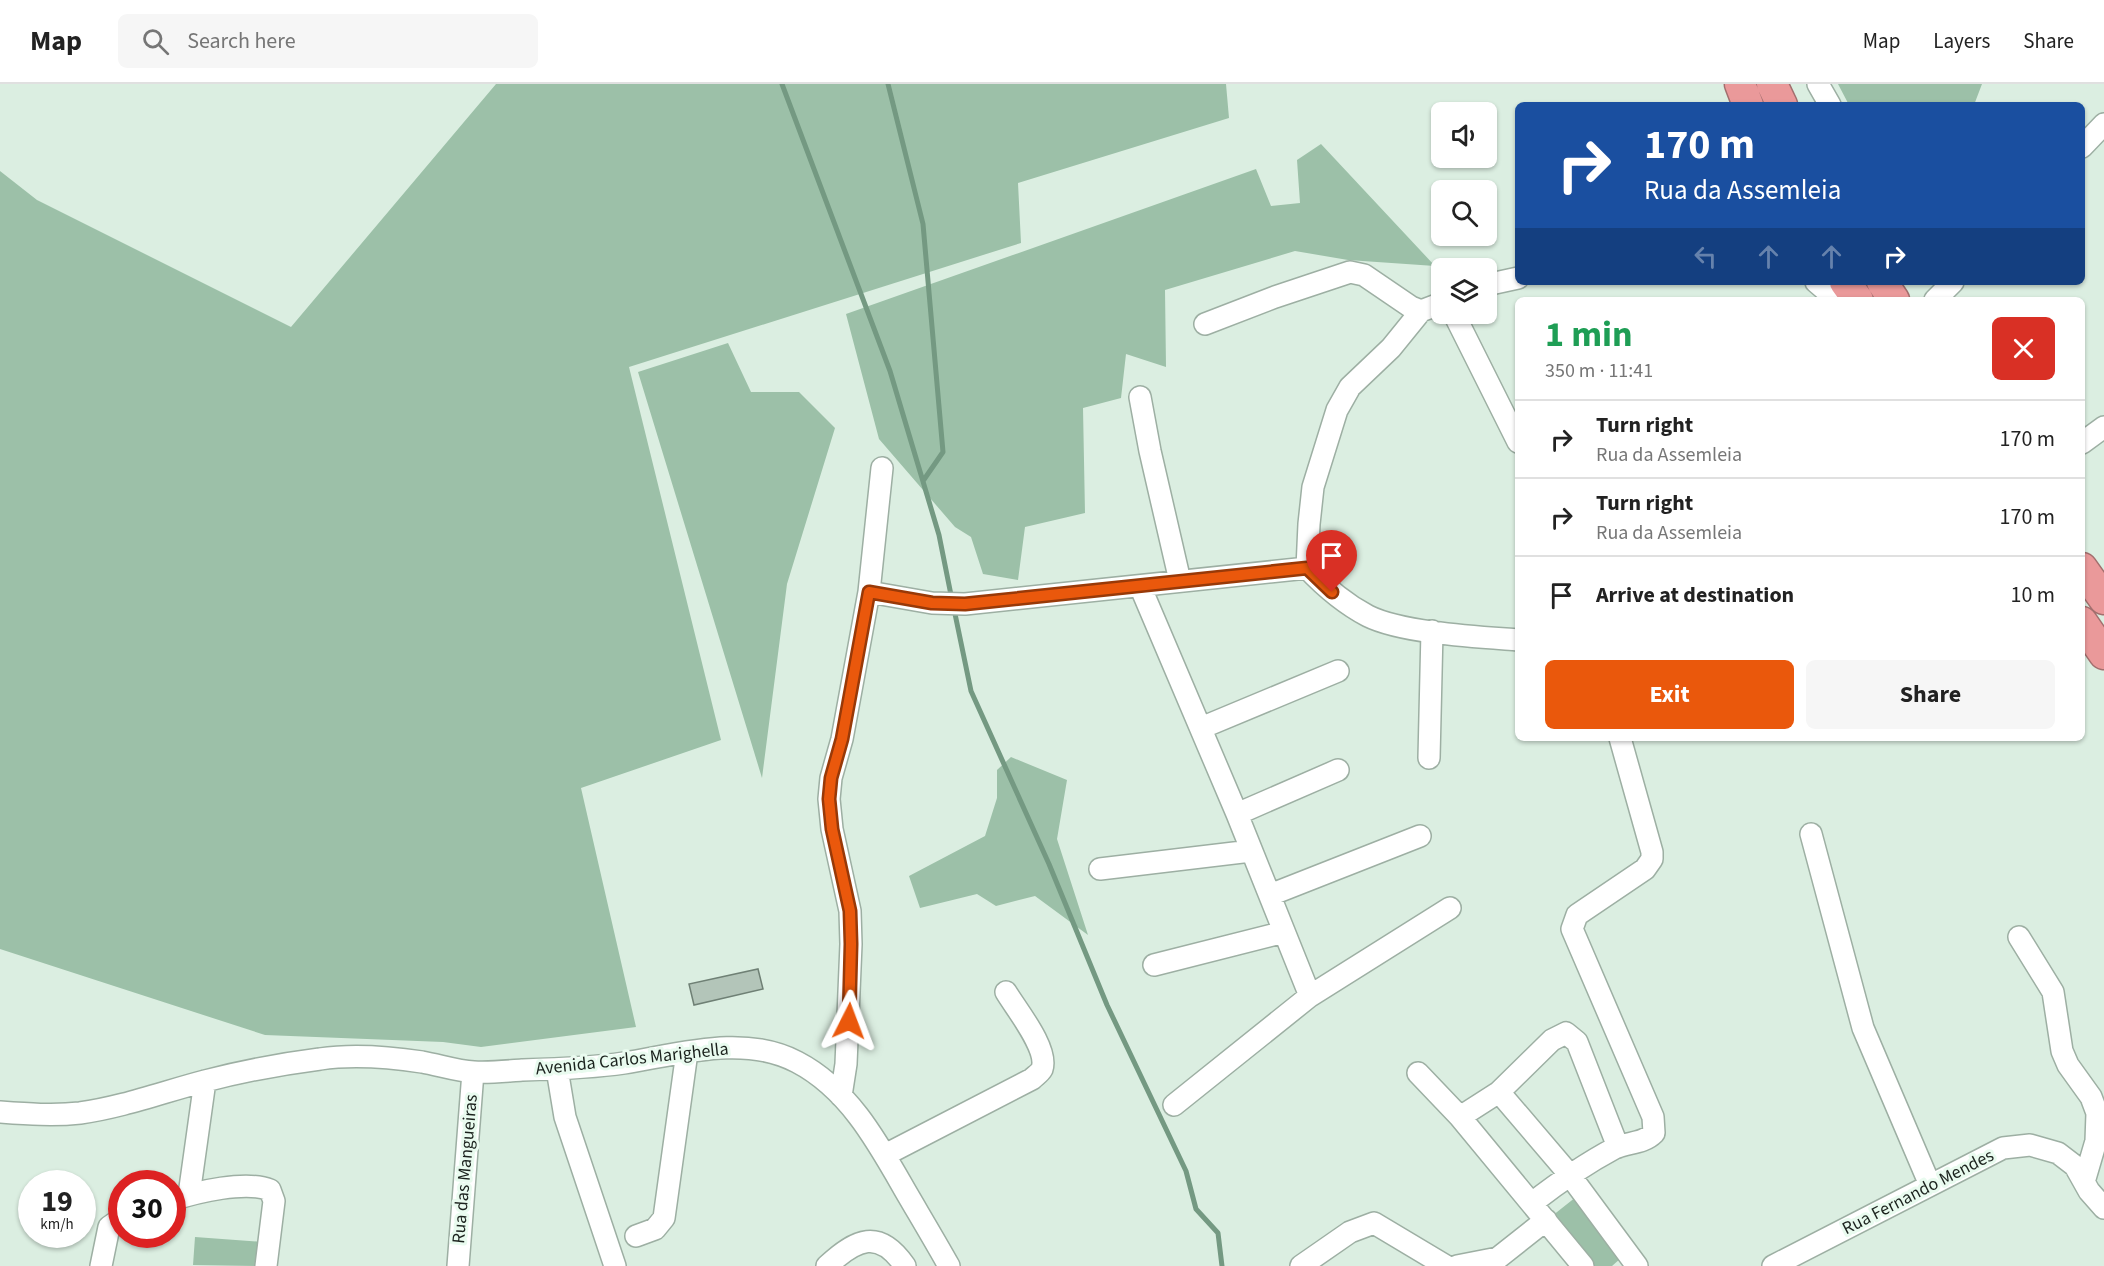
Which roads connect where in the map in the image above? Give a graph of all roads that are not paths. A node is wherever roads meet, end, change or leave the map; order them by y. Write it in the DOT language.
graph roads {
  1 [pos="1740,84"];
  2 [pos="1772,84"];
  3 [pos="1788,84"];
  4 [pos="1818,84"];
  5 [pos="1747,102"];
  6 [pos="1781,102"];
  7 [pos="1792,102"];
  8 [pos="1828,102"];
  9 [pos="2104,124"];
  10 [pos="2085,144"];
  11 [pos="1515,279"];
  12 [pos="1497,283"];
  13 [pos="1820,285"];
  14 [pos="1948,285"];
  15 [pos="1934,293"];
  16 [pos="1834,297"];
  17 [pos="1431,307"];
  18 [pos="1421,310"];
  19 [pos="1205,324"];
  20 [pos="1459,324"];
  21 [pos="1140,397"];
  22 [pos="2104,427"];
  23 [pos="1515,436"];
  24 [pos="2085,441"];
  25 [pos="882,468"];
  26 [pos="1307,568"];
  27 [pos="2085,572"];
  28 [pos="1179,581"];
  29 [pos="1140,586"];
  30 [pos="869,592"];
  31 [pos="2104,599"];
  32 [pos="2085,626"];
  33 [pos="1432,631"];
  34 [pos="1515,640"];
  35 [pos="2104,654"];
  36 [pos="1338,671"];
  37 [pos="1201,728"];
  38 [pos="1621,741"];
  39 [pos="1429,758"];
  40 [pos="1338,770"];
  41 [pos="1237,814"];
  42 [pos="1811,834"];
  43 [pos="1420,836"];
  44 [pos="1251,851"];
  45 [pos="1100,869"];
  46 [pos="1270,895"];
  47 [pos="1450,908"];
  48 [pos="1284,932"];
  49 [pos="2019,937"];
  50 [pos="1154,965"];
  51 [pos="1006,992"];
  52 [pos="1310,996"];
  53 [pos="687,1052"];
  54 [pos="557,1069"];
  55 [pos="473,1072"];
  56 [pos="1418,1073"];
  57 [pos="205,1081"];
  58 [pos="1499,1092"];
  59 [pos="841,1096"];
  60 [pos="1174,1105"];
  61 [pos="0,1112"];
  62 [pos="1460,1117"];
  63 [pos="1618,1147"];
  64 [pos="885,1155"];
  65 [pos="186,1174"];
  66 [pos="1569,1174"];
  67 [pos="2084,1182"];
  68 [pos="1930,1185"];
  69 [pos="186,1197"];
  70 [pos="1532,1203"];
  71 [pos="2104,1208"];
  72 [pos="1546,1220"];
  73 [pos="108,1232"];
  74 [pos="636,1236"];
  75 [pos="1817,1256"];
  76 [pos="101,1266"];
  77 [pos="266,1266"];
  78 [pos="458,1266"];
  79 [pos="615,1266"];
  80 [pos="827,1266"];
  81 [pos="905,1266"];
  82 [pos="949,1266"];
  83 [pos="1301,1266"];
  84 [pos="1446,1266"];
  85 [pos="1457,1266"];
  86 [pos="1583,1266"];
  87 [pos="1637,1266"];
  88 [pos="1773,1266"];
  1 -- 5 [label="highway"];
  2 -- 6 [label="highway"];
  3 -- 7 [label="street"];
  4 -- 8 [label="street"];
  9 -- 10 [label="street"];
  11 -- 12 [label="street"];
  13 -- 16 [label="street"];
  14 -- 15 [label="street"];
  17 -- 18 [label="street"];
  18 -- 19 [label="street"];
  18 -- 26 [label="street"];
  20 -- 23 [label="street"];
  21 -- 28 [label="street"];
  22 -- 24 [label="street"];
  25 -- 30 [label="street"];
  26 -- 28 [label="street"];
  26 -- 33 [label="street"];
  27 -- 31 [label="highway"];
  28 -- 29 [label="street"];
  29 -- 30 [label="street"];
  29 -- 37 [label="street"];
  30 -- 59 [label="street"];
  32 -- 35 [label="highway"];
  33 -- 34 [label="street"];
  33 -- 39 [label="street"];
  36 -- 37 [label="street"];
  37 -- 41 [label="street"];
  38 -- 63 [label="street"];
  40 -- 41 [label="street"];
  41 -- 44 [label="street"];
  42 -- 68 [label="street"];
  43 -- 46 [label="street"];
  44 -- 45 [label="street"];
  44 -- 46 [label="street"];
  46 -- 48 [label="street"];
  47 -- 52 [label="street"];
  48 -- 50 [label="street"];
  48 -- 52 [label="street"];
  49 -- 67 [label="street"];
  51 -- 64 [label="street"];
  52 -- 60 [label="street"];
  53 -- 54 [label="street, Avenida Carlos Marighella"];
  53 -- 59 [label="street, Avenida Carlos Marighella"];
  53 -- 74 [label="street"];
  54 -- 55 [label="street, Avenida Carlos Marighella"];
  54 -- 79 [label="street"];
  55 -- 57 [label="street, Avenida Carlos Marighella"];
  55 -- 78 [label="street, Rua das Mangueiras"];
  56 -- 62 [label="street"];
  57 -- 61 [label="street, Avenida Carlos Marighella"];
  57 -- 65 [label="street"];
  58 -- 62 [label="street"];
  58 -- 63 [label="street"];
  58 -- 66 [label="street"];
  59 -- 64 [label="street, Avenida Carlos Marighella"];
  62 -- 70 [label="street"];
  63 -- 66 [label="street"];
  64 -- 82 [label="street, Avenida Carlos Marighella"];
  66 -- 70 [label="street"];
  66 -- 87 [label="street"];
  67 -- 68 [label="street, Rua Fernando Mendes"];
  67 -- 71 [label="street, Rua Fernando Mendes"];
  68 -- 75 [label="street, Rua Fernando Mendes"];
  69 -- 77 [label="street"];
  70 -- 72 [label="street"];
  72 -- 85 [label="street"];
  72 -- 86 [label="street"];
  73 -- 76 [label="street"];
  75 -- 88 [label="street, Rua Fernando Mendes"];
  80 -- 81 [label="street"];
  83 -- 84 [label="street"];
}
